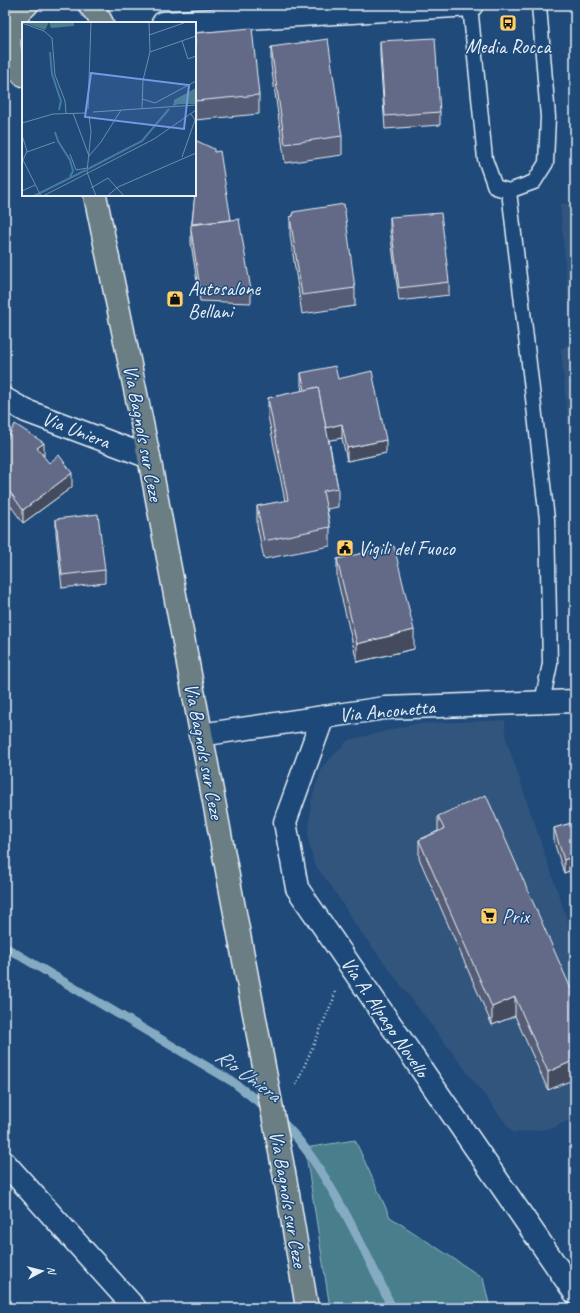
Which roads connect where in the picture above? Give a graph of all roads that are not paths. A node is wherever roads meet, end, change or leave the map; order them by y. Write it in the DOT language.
graph roads {
  1 [pos="27,5"];
  2 [pos="89,5"];
  3 [pos="539,5"];
  4 [pos="462,6"];
  5 [pos="101,22"];
  6 [pos="181,22"];
  7 [pos="7,50"];
  8 [pos="22,75"];
  9 [pos="509,191"];
  10 [pos="96,196"];
  11 [pos="5,399"];
  12 [pos="149,457"];
  13 [pos="575,701"];
  14 [pos="542,702"];
  15 [pos="323,717"];
  16 [pos="200,735"];
  17 [pos="5,1163"];
  18 [pos="575,1293"];
  19 [pos="135,1308"];
  20 [pos="307,1308"];
  1 -- 7 [label="main road"];
  2 -- 5 [label="main road"];
  3 -- 9 [label="lane"];
  4 -- 6 [label="street"];
  4 -- 9 [label="lane"];
  7 -- 8 [label="main road"];
  9 -- 14 [label="lane"];
  10 -- 12 [label="main road, Via Bagnols sur Ceze"];
  11 -- 12 [label="street, Via Uniera"];
  12 -- 16 [label="main road, Via Bagnols sur Ceze"];
  13 -- 14 [label="street, Via Anconetta"];
  14 -- 15 [label="street, Via Anconetta"];
  15 -- 16 [label="street, Via Anconetta"];
  15 -- 18 [label="street, Via A. Alpago Novello"];
  16 -- 20 [label="main road, Via Bagnols sur Ceze"];
  17 -- 19 [label="street"];
}
